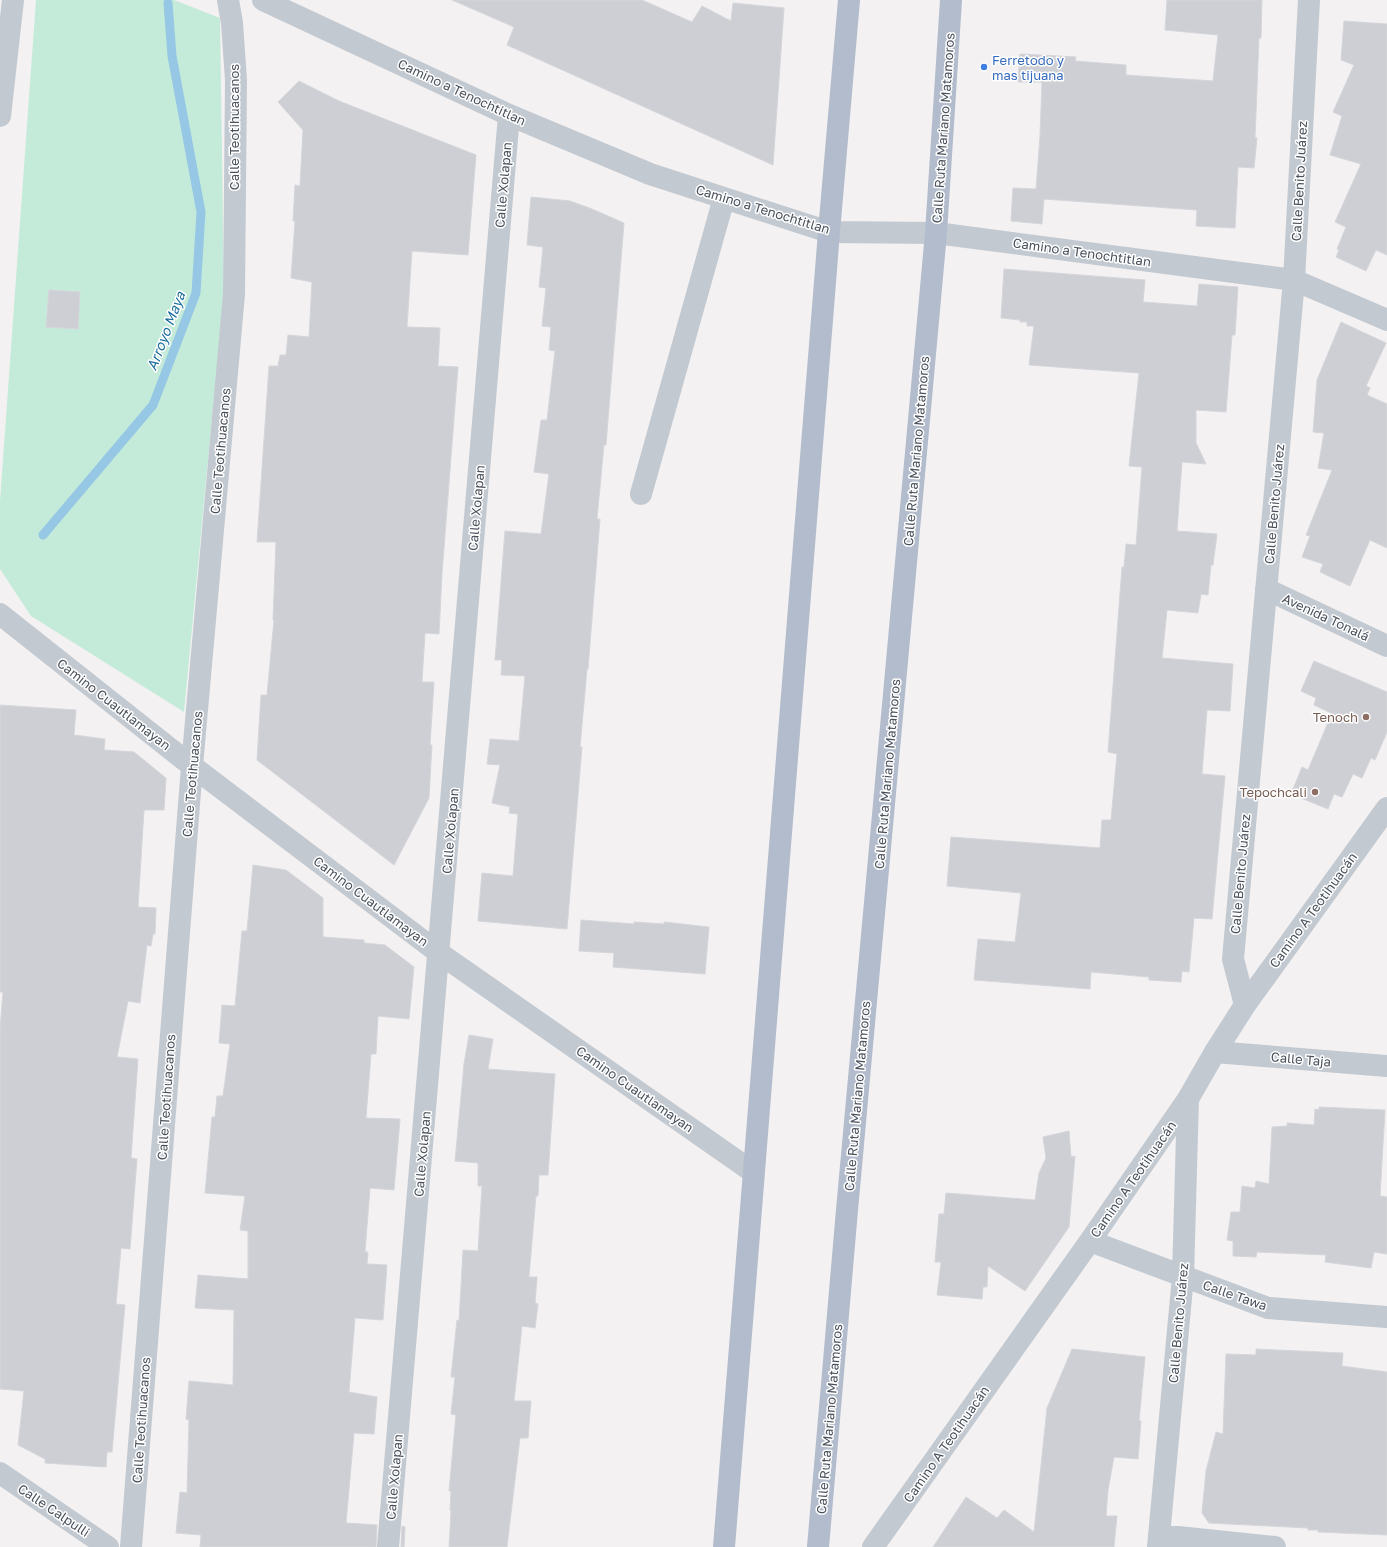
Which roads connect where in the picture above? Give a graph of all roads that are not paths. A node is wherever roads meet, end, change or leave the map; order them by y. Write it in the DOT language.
graph roads {
  1 [pos="13,0"];
  2 [pos="228,0"];
  3 [pos="263,0"];
  4 [pos="848,0"];
  5 [pos="951,0"];
  6 [pos="1309,0"];
  7 [pos="509,115"];
  8 [pos="0,116"];
  9 [pos="724,198"];
  10 [pos="829,232"];
  11 [pos="936,233"];
  12 [pos="1294,280"];
  13 [pos="1387,320"];
  14 [pos="641,494"];
  15 [pos="1266,589"];
  16 [pos="0,614"];
  17 [pos="1387,646"];
  18 [pos="192,766"];
  19 [pos="1387,808"];
  20 [pos="439,953"];
  21 [pos="1246,1005"];
  22 [pos="1215,1052"];
  23 [pos="1387,1066"];
  24 [pos="1188,1099"];
  25 [pos="753,1172"];
  26 [pos="1090,1240"];
  27 [pos="1183,1276"];
  28 [pos="1387,1317"];
  29 [pos="0,1473"];
  30 [pos="1159,1541"];
  31 [pos="108,1547"];
  32 [pos="131,1547"];
  33 [pos="388,1547"];
  34 [pos="724,1547"];
  35 [pos="818,1547"];
  36 [pos="873,1547"];
  37 [pos="1275,1547"];
  1 -- 8 [label="street"];
  2 -- 18 [label="street, Calle Teotihuacanos"];
  3 -- 7 [label="street, Camino a Tenochtitlan"];
  4 -- 10 [label="main road"];
  5 -- 11 [label="main road, Calle Ruta Mariano Matamoros"];
  6 -- 12 [label="street, Calle Benito Juárez"];
  7 -- 9 [label="street, Camino a Tenochtitlan"];
  7 -- 20 [label="street, Calle Xolapan"];
  9 -- 10 [label="street, Camino a Tenochtitlan"];
  9 -- 14 [label="street"];
  10 -- 11 [label="street, Camino a Tenochtitlan"];
  10 -- 25 [label="main road"];
  11 -- 12 [label="street, Camino a Tenochtitlan"];
  11 -- 35 [label="main road, Calle Ruta Mariano Matamoros"];
  12 -- 13 [label="street, Camino a Tenochtitlan"];
  12 -- 15 [label="street, Calle Benito Juárez"];
  15 -- 17 [label="street, Avenida Tonalá"];
  15 -- 21 [label="street, Calle Benito Juárez"];
  16 -- 18 [label="street, Camino Cuautlamayan"];
  18 -- 20 [label="street, Camino Cuautlamayan"];
  18 -- 32 [label="street, Calle Teotihuacanos"];
  19 -- 21 [label="street, Camino A Teotihuacán"];
  20 -- 25 [label="street, Camino Cuautlamayan"];
  20 -- 33 [label="street, Calle Xolapan"];
  21 -- 22 [label="street, Camino A Teotihuacán"];
  22 -- 23 [label="street, Calle Taja"];
  22 -- 24 [label="street, Camino A Teotihuacán"];
  24 -- 26 [label="street, Camino A Teotihuacán"];
  24 -- 27 [label="street, Calle Benito Juárez"];
  25 -- 34 [label="main road"];
  26 -- 27 [label="street, Calle Tawa"];
  26 -- 36 [label="street, Camino A Teotihuacán"];
  27 -- 28 [label="street, Calle Tawa"];
  27 -- 30 [label="street, Calle Benito Juárez"];
  29 -- 31 [label="street, Calle Calpulli"];
  30 -- 37 [label="street"];
}
